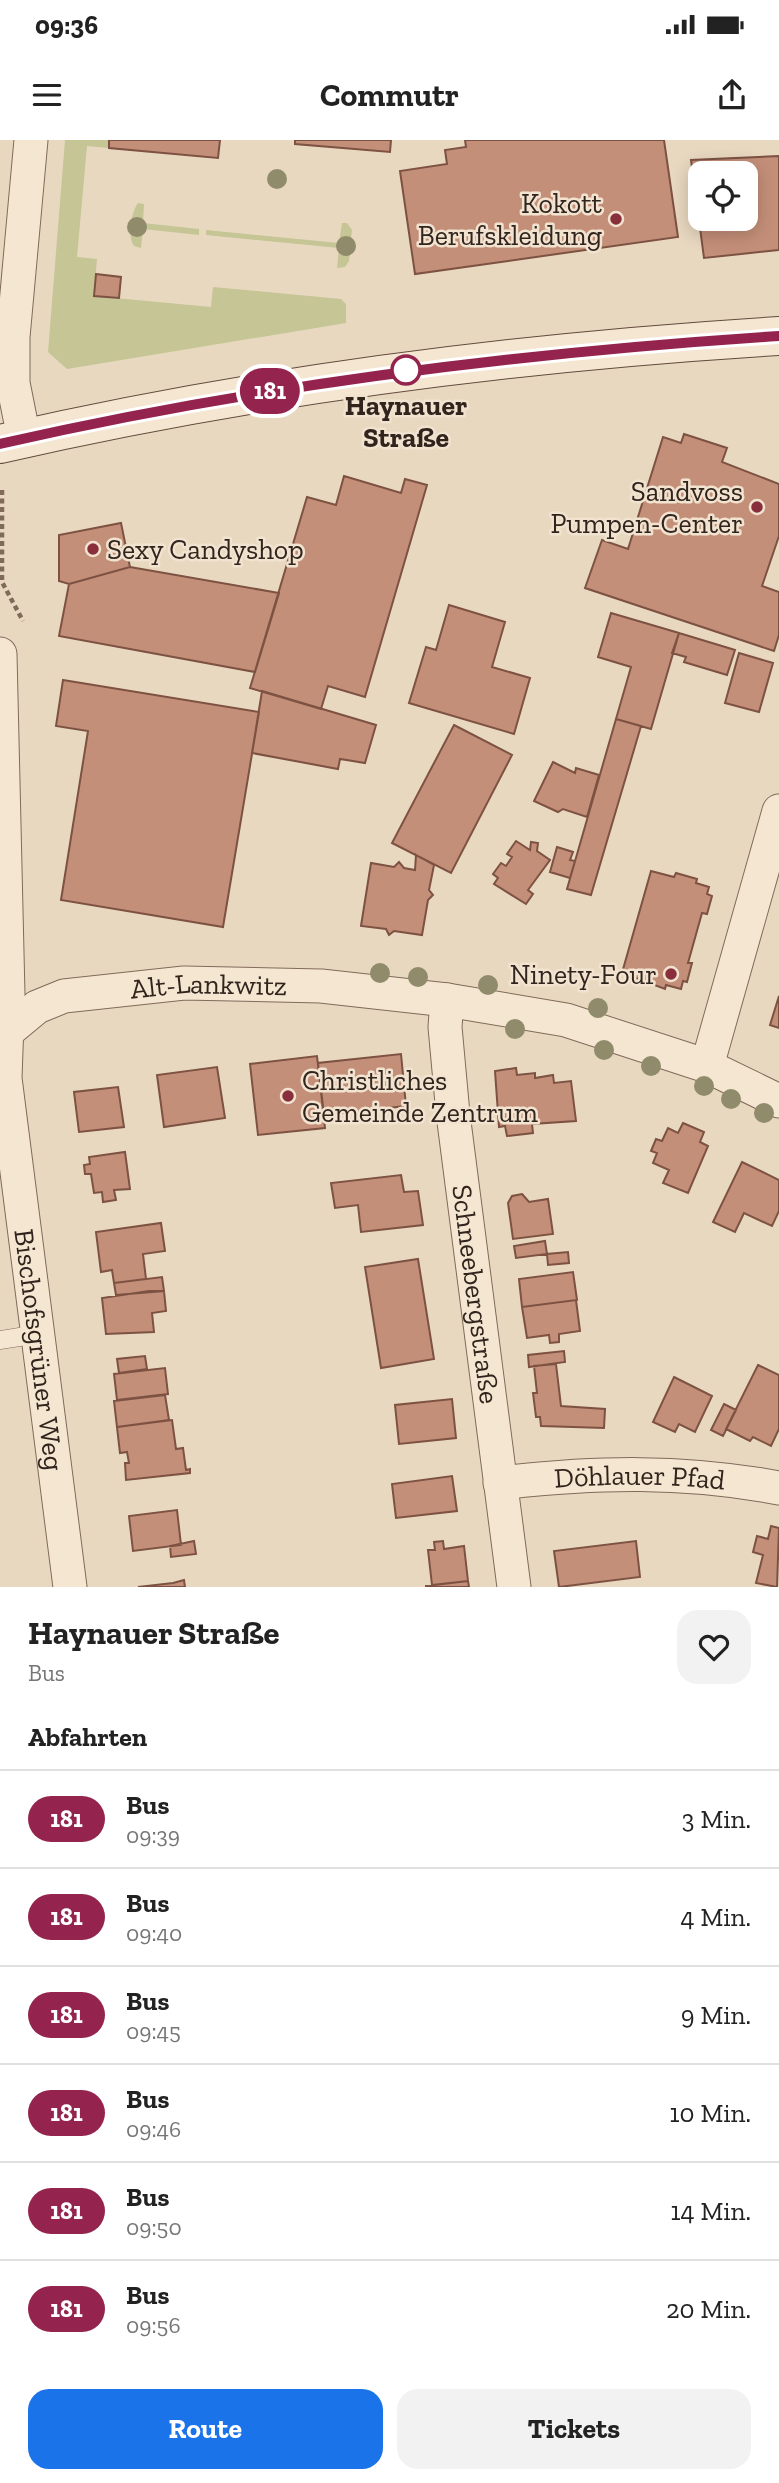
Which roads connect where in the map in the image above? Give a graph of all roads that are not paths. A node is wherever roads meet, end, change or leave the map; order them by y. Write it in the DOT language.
graph roads {
  1 [pos="32,140"];
  2 [pos="779,336"];
  3 [pos="12,441"];
  4 [pos="0,654"];
  5 [pos="779,811"];
  6 [pos="3,939"];
  7 [pos="447,1000"];
  8 [pos="8,1031"];
  9 [pos="707,1066"];
  10 [pos="779,1101"];
  11 [pos="38,1334"];
  12 [pos="0,1340"];
  13 [pos="500,1483"];
  14 [pos="779,1488"];
  15 [pos="71,1587"];
  16 [pos="514,1587"];
  1 -- 3 [label="street"];
  2 -- 3 [label="main road"];
  4 -- 6 [label="street"];
  5 -- 9 [label="street"];
  6 -- 8 [label="street"];
  7 -- 8 [label="street, Alt-Lankwitz"];
  7 -- 9 [label="street, Alt-Lankwitz"];
  7 -- 13 [label="street, Schneebergstraße"];
  8 -- 11 [label="street, Bischofsgrüner Weg"];
  9 -- 10 [label="street, Alt-Lankwitz"];
  11 -- 12 [label="lane"];
  11 -- 15 [label="street, Bischofsgrüner Weg"];
  13 -- 14 [label="street, Döhlauer Pfad"];
  13 -- 16 [label="street, Schneebergstraße"];
}
